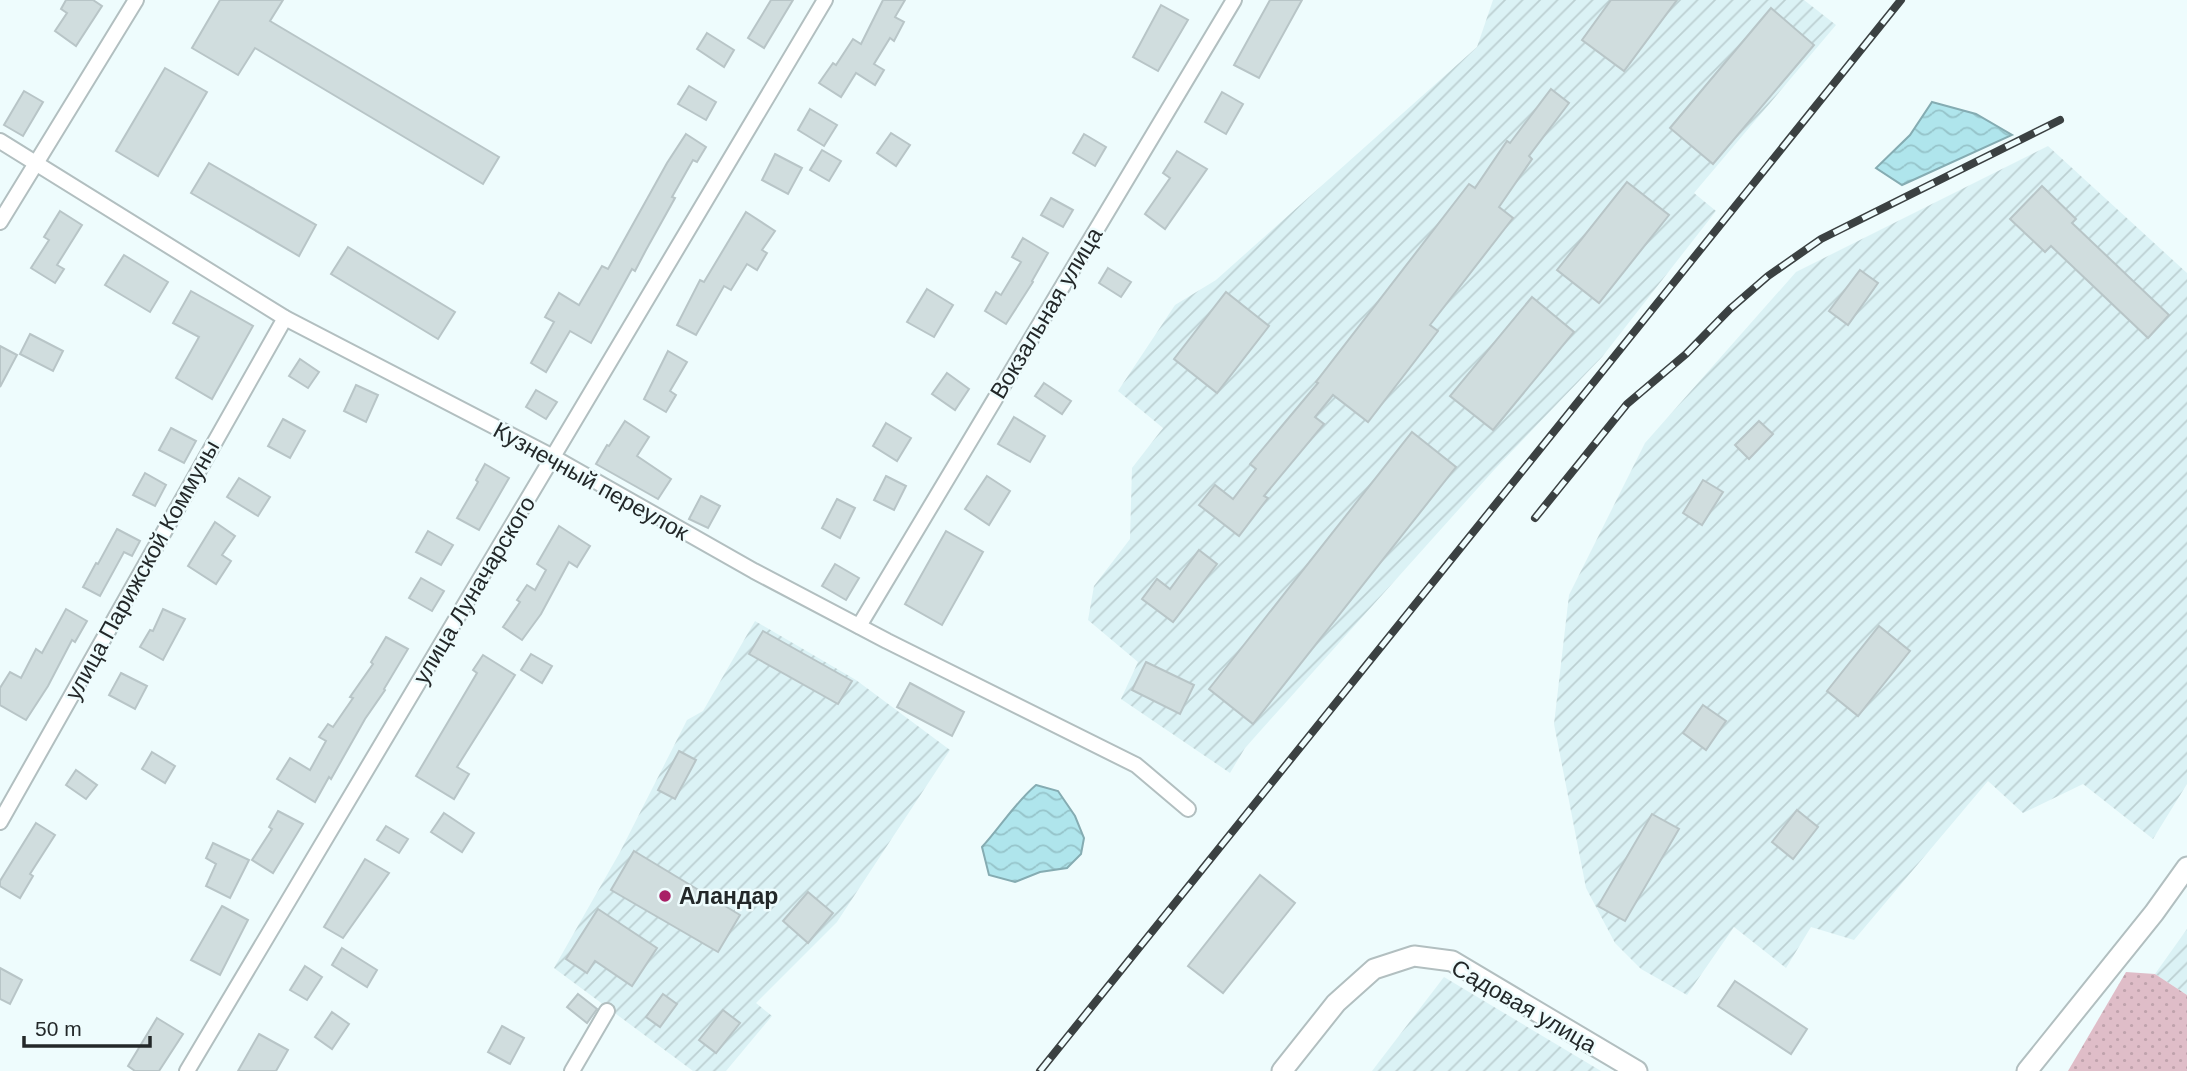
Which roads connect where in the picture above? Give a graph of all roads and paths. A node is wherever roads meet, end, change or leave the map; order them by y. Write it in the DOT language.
graph roads {
  1 [pos="136,0"];
  2 [pos="825,0"];
  3 [pos="1234,0"];
  4 [pos="0,141"];
  5 [pos="35,162"];
  6 [pos="0,222"];
  7 [pos="285,318"];
  8 [pos="553,457"];
  9 [pos="859,626"];
  10 [pos="1188,808"];
  11 [pos="0,822"];
  12 [pos="2187,867"];
  13 [pos="607,1011"];
  14 [pos="187,1071"];
  15 [pos="572,1071"];
  16 [pos="1282,1071"];
  17 [pos="1637,1071"];
  18 [pos="2028,1071"];
  1 -- 5 [label="street"];
  2 -- 8 [label="street, улица Луначарского"];
  3 -- 9 [label="street, Вокзальная улица"];
  4 -- 5 [label="street, Кузнечный переулок"];
  5 -- 6 [label="street"];
  5 -- 7 [label="street, Кузнечный переулок"];
  7 -- 8 [label="street, Кузнечный переулок"];
  7 -- 11 [label="street, улица Парижской Коммуны"];
  8 -- 9 [label="street, Кузнечный переулок"];
  8 -- 14 [label="street, улица Луначарского"];
  9 -- 10 [label="street, Кузнечный переулок"];
  12 -- 18 [label="street"];
  13 -- 15 [label="street"];
  16 -- 17 [label="street, Садовая улица"];
}
